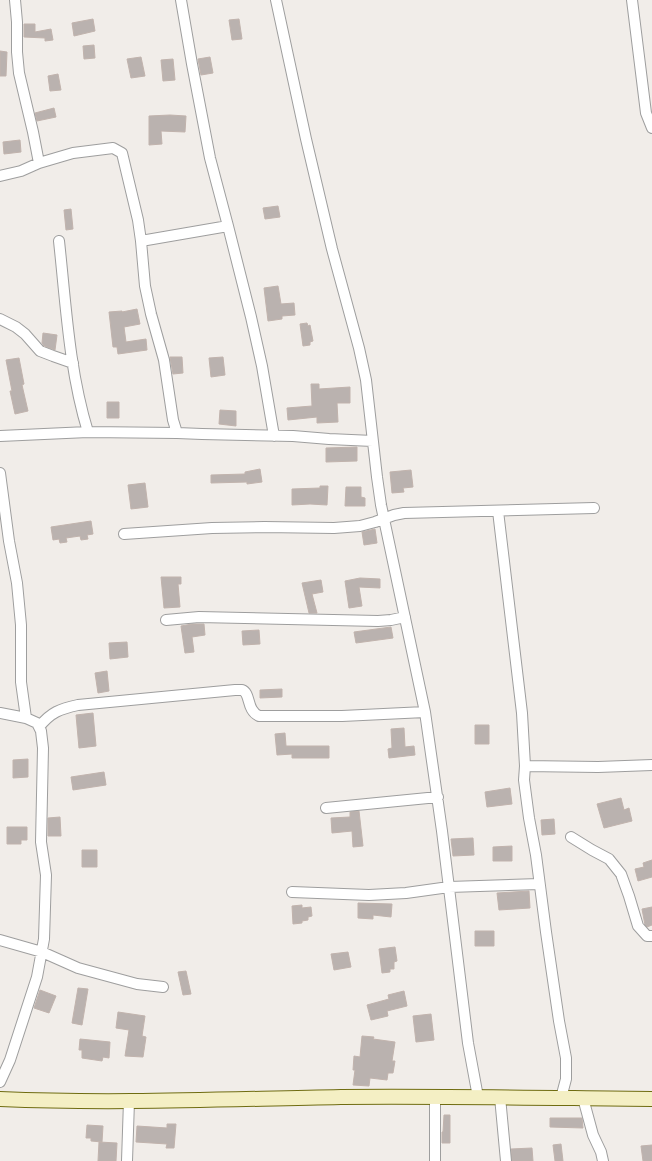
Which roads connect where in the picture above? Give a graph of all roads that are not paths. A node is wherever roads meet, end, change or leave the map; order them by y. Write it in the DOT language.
graph roads {
  1 [pos="15,0"];
  2 [pos="181,0"];
  3 [pos="276,0"];
  4 [pos="632,0"];
  5 [pos="652,128"];
  6 [pos="39,163"];
  7 [pos="0,176"];
  8 [pos="228,226"];
  9 [pos="59,241"];
  10 [pos="141,241"];
  11 [pos="0,319"];
  12 [pos="73,363"];
  13 [pos="88,432"];
  14 [pos="177,433"];
  15 [pos="0,436"];
  16 [pos="274,436"];
  17 [pos="373,441"];
  18 [pos="0,474"];
  19 [pos="594,508"];
  20 [pos="498,511"];
  21 [pos="384,518"];
  22 [pos="124,534"];
  23 [pos="405,617"];
  24 [pos="166,620"];
  25 [pos="0,712"];
  26 [pos="425,712"];
  27 [pos="26,718"];
  28 [pos="39,727"];
  29 [pos="652,765"];
  30 [pos="525,766"];
  31 [pos="438,797"];
  32 [pos="326,808"];
  33 [pos="570,837"];
  34 [pos="539,884"];
  35 [pos="449,887"];
  36 [pos="292,892"];
  37 [pos="652,936"];
  38 [pos="0,940"];
  39 [pos="42,952"];
  40 [pos="163,987"];
  41 [pos="0,1082"];
  42 [pos="435,1097"];
  43 [pos="478,1097"];
  44 [pos="500,1097"];
  45 [pos="561,1098"];
  46 [pos="583,1098"];
  47 [pos="652,1099"];
  48 [pos="0,1100"];
  49 [pos="129,1101"];
  50 [pos="127,1161"];
  51 [pos="435,1161"];
  52 [pos="506,1161"];
  53 [pos="602,1161"];
  1 -- 6 [label="street"];
  2 -- 8 [label="street"];
  3 -- 17 [label="street"];
  4 -- 5 [label="street"];
  6 -- 7 [label="street"];
  6 -- 10 [label="street"];
  8 -- 10 [label="street"];
  8 -- 16 [label="street"];
  9 -- 12 [label="street"];
  10 -- 14 [label="street"];
  11 -- 12 [label="street"];
  12 -- 13 [label="street"];
  13 -- 14 [label="street"];
  13 -- 15 [label="street"];
  14 -- 16 [label="street"];
  16 -- 17 [label="street"];
  17 -- 21 [label="street"];
  18 -- 27 [label="street"];
  19 -- 20 [label="street"];
  20 -- 21 [label="street"];
  20 -- 30 [label="street"];
  21 -- 22 [label="street"];
  21 -- 23 [label="street"];
  23 -- 24 [label="street"];
  23 -- 26 [label="street"];
  25 -- 27 [label="street"];
  26 -- 28 [label="street"];
  26 -- 31 [label="street"];
  27 -- 28 [label="street"];
  28 -- 39 [label="street"];
  29 -- 30 [label="street"];
  30 -- 34 [label="street"];
  31 -- 32 [label="street"];
  31 -- 35 [label="street"];
  33 -- 37 [label="street"];
  34 -- 35 [label="street"];
  34 -- 45 [label="street"];
  35 -- 36 [label="street"];
  35 -- 43 [label="street"];
  38 -- 39 [label="street"];
  39 -- 40 [label="street"];
  39 -- 41 [label="street"];
  42 -- 43 [label="main road"];
  42 -- 49 [label="main road"];
  42 -- 51 [label="street"];
  43 -- 44 [label="main road"];
  44 -- 45 [label="main road"];
  44 -- 52 [label="street"];
  45 -- 46 [label="main road"];
  46 -- 47 [label="main road"];
  46 -- 53 [label="street"];
  48 -- 49 [label="main road"];
  49 -- 50 [label="street"];
}
